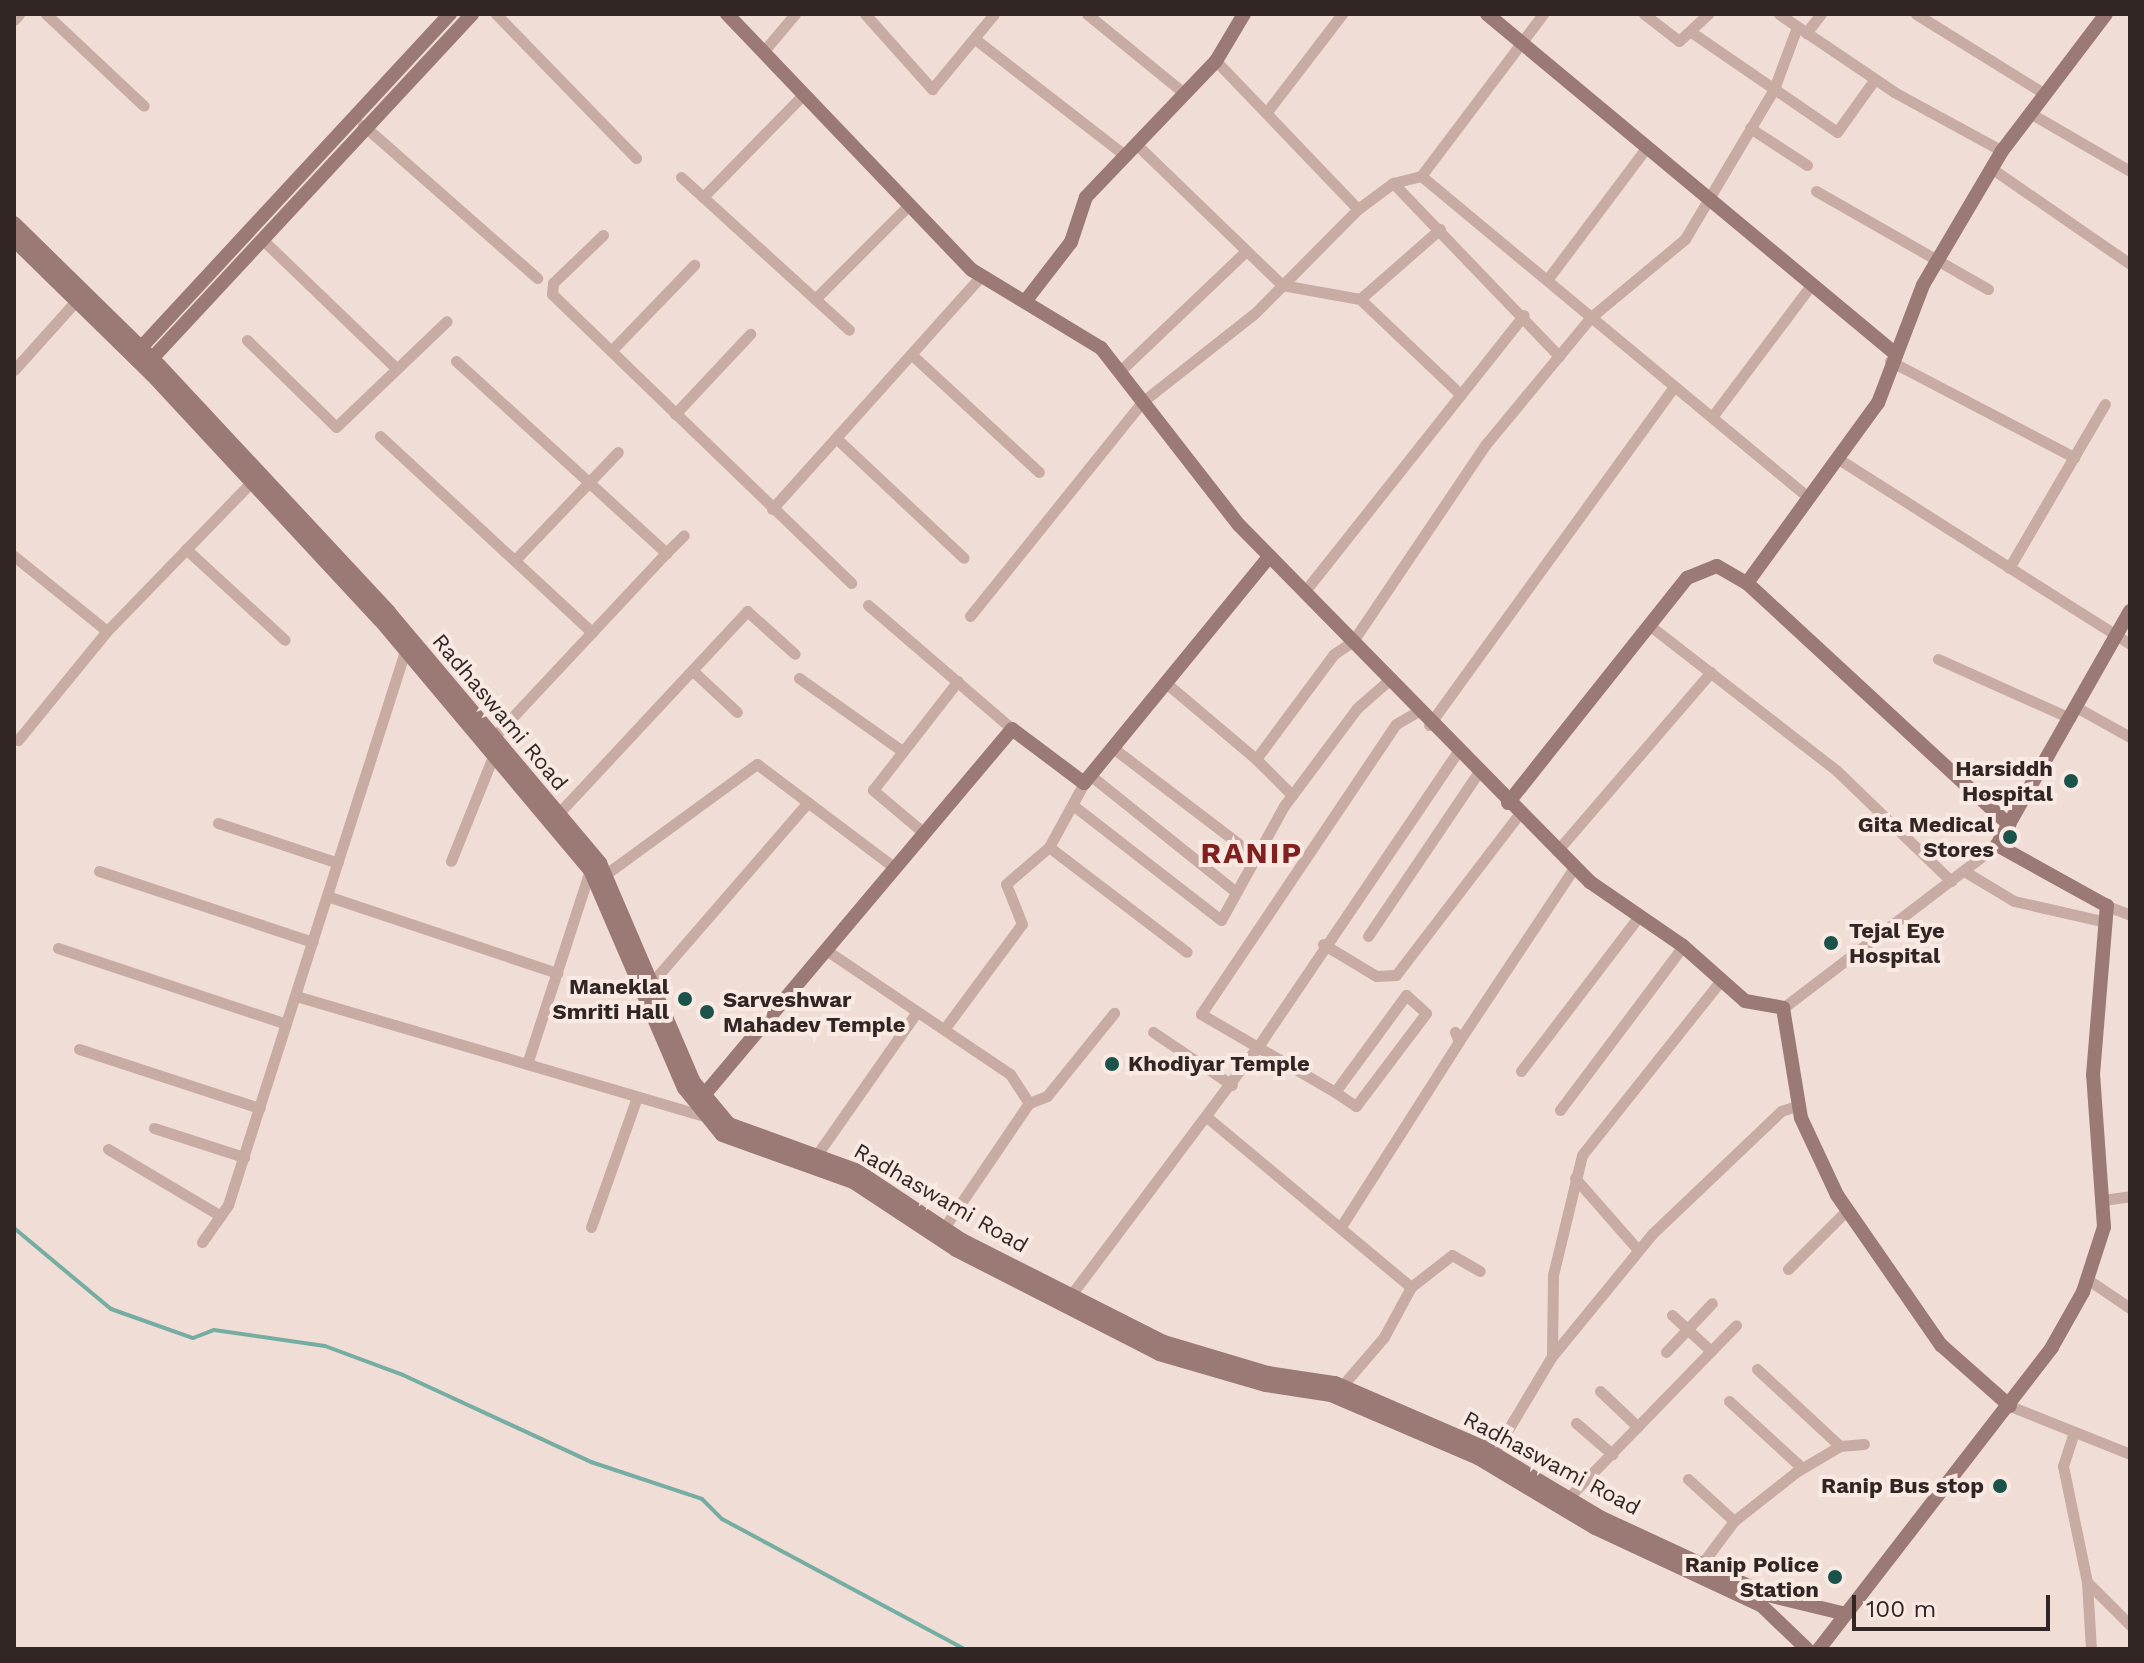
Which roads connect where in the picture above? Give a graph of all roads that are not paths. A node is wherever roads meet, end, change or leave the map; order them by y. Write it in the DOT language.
graph roads {
  1 [pos="19,14"];
  2 [pos="46,14"];
  3 [pos="450,14"];
  4 [pos="472,14"];
  5 [pos="496,14"];
  6 [pos="727,14"];
  7 [pos="795,14"];
  8 [pos="865,14"];
  9 [pos="994,14"];
  10 [pos="1087,14"];
  11 [pos="1342,14"];
  12 [pos="1487,14"];
  13 [pos="1543,14"];
  14 [pos="1644,14"];
  15 [pos="1708,14"];
  16 [pos="1779,14"];
  17 [pos="1821,14"];
  18 [pos="1916,14"];
  19 [pos="2106,14"];
  20 [pos="1240,16"];
  21 [pos="14,20"];
  22 [pos="1801,30"];
  23 [pos="1694,34"];
  24 [pos="975,39"];
  25 [pos="1520,43"];
  26 [pos="763,52"];
  27 [pos="1216,61"];
  28 [pos="1875,79"];
  29 [pos="1774,89"];
  30 [pos="1184,93"];
  31 [pos="804,94"];
  32 [pos="2045,94"];
  33 [pos="144,106"];
  34 [pos="1266,113"];
  35 [pos="2030,113"];
  36 [pos="356,119"];
  37 [pos="1750,128"];
  38 [pos="369,129"];
  39 [pos="1136,144"];
  40 [pos="1647,147"];
  41 [pos="2002,151"];
  42 [pos="1126,156"];
  43 [pos="636,158"];
  44 [pos="1807,165"];
  45 [pos="1991,168"];
  46 [pos="2130,171"];
  47 [pos="1421,176"];
  48 [pos="681,177"];
  49 [pos="1393,183"];
  50 [pos="1816,191"];
  51 [pos="703,197"];
  52 [pos="1707,197"];
  53 [pos="908,206"];
  54 [pos="1358,209"];
  55 [pos="14,223"];
  56 [pos="1440,229"];
  57 [pos="603,235"];
  58 [pos="14,240"];
  59 [pos="266,243"];
  60 [pos="1246,251"];
  61 [pos="1935,264"];
  62 [pos="2130,264"];
  63 [pos="694,265"];
  64 [pos="982,275"];
  65 [pos="537,278"];
  66 [pos="1547,280"];
  67 [pos="1812,284"];
  68 [pos="1282,285"];
  69 [pos="1988,289"];
  70 [pos="815,299"];
  71 [pos="1027,299"];
  72 [pos="1360,299"];
  73 [pos="76,301"];
  74 [pos="1524,315"];
  75 [pos="1591,317"];
  76 [pos="447,321"];
  77 [pos="849,330"];
  78 [pos="750,334"];
  79 [pos="247,340"];
  80 [pos="611,351"];
  81 [pos="911,354"];
  82 [pos="1559,356"];
  83 [pos="1891,356"];
  84 [pos="143,357"];
  85 [pos="456,361"];
  86 [pos="396,368"];
  87 [pos="14,370"];
  88 [pos="1119,372"];
  89 [pos="1674,386"];
  90 [pos="1461,395"];
  91 [pos="1142,402"];
  92 [pos="2105,404"];
  93 [pos="675,414"];
  94 [pos="1712,417"];
  95 [pos="380,436"];
  96 [pos="836,438"];
  97 [pos="618,452"];
  98 [pos="2074,457"];
  99 [pos="1837,458"];
  100 [pos="1039,472"];
  101 [pos="256,477"];
  102 [pos="588,482"];
  103 [pos="1809,498"];
  104 [pos="772,509"];
  105 [pos="684,535"];
  106 [pos="186,549"];
  107 [pos="666,553"];
  108 [pos="14,556"];
  109 [pos="1270,556"];
  110 [pos="964,558"];
  111 [pos="515,560"];
  112 [pos="2009,568"];
  113 [pos="851,583"];
  114 [pos="1747,583"];
  115 [pos="1305,591"];
  116 [pos="868,605"];
  117 [pos="2130,611"];
  118 [pos="970,616"];
  119 [pos="1649,625"];
  120 [pos="107,631"];
  121 [pos="592,632"];
  122 [pos="2116,636"];
  123 [pos="285,640"];
  124 [pos="1353,641"];
  125 [pos="2130,644"];
  126 [pos="405,651"];
  127 [pos="795,654"];
  128 [pos="1938,659"];
  129 [pos="693,671"];
  130 [pos="1711,672"];
  131 [pos="799,678"];
  132 [pos="958,681"];
  133 [pos="1388,681"];
  134 [pos="1166,683"];
  135 [pos="737,712"];
  136 [pos="1417,712"];
  137 [pos="2073,712"];
  138 [pos="1429,725"];
  139 [pos="1012,729"];
  140 [pos="2130,737"];
  141 [pos="492,739"];
  142 [pos="18,740"];
  143 [pos="1113,748"];
  144 [pos="902,751"];
  145 [pos="1457,753"];
  146 [pos="492,759"];
  147 [pos="1256,759"];
  148 [pos="1478,773"];
  149 [pos="1087,779"];
  150 [pos="1292,795"];
  151 [pos="808,802"];
  152 [pos="1508,803"];
  153 [pos="1074,806"];
  154 [pos="1519,814"];
  155 [pos="557,815"];
  156 [pos="218,823"];
  157 [pos="2009,825"];
  158 [pos="924,833"];
  159 [pos="1997,845"];
  160 [pos="1049,847"];
  161 [pos="1557,851"];
  162 [pos="1256,857"];
  163 [pos="451,861"];
  164 [pos="338,863"];
  165 [pos="895,868"];
  166 [pos="1574,868"];
  167 [pos="590,870"];
  168 [pos="99,871"];
  169 [pos="1964,871"];
  170 [pos="606,874"];
  171 [pos="1951,881"];
  172 [pos="1236,892"];
  173 [pos="327,896"];
  174 [pos="2107,906"];
  175 [pos="2130,915"];
  176 [pos="1639,916"];
  177 [pos="2106,922"];
  178 [pos="1368,936"];
  179 [pos="313,942"];
  180 [pos="1323,944"];
  181 [pos="1683,946"];
  182 [pos="58,948"];
  183 [pos="826,950"];
  184 [pos="1187,952"];
  185 [pos="557,973"];
  186 [pos="654,980"];
  187 [pos="1721,980"];
  188 [pos="296,996"];
  189 [pos="1783,1008"];
  190 [pos="1114,1013"];
  191 [pos="914,1016"];
  192 [pos="286,1024"];
  193 [pos="945,1028"];
  194 [pos="1153,1032"];
  195 [pos="79,1049"];
  196 [pos="1255,1049"];
  197 [pos="527,1064"];
  198 [pos="1521,1071"];
  199 [pos="1232,1085"];
  200 [pos="1335,1092"];
  201 [pos="704,1095"];
  202 [pos="637,1097"];
  203 [pos="1029,1103"];
  204 [pos="1799,1105"];
  205 [pos="260,1108"];
  206 [pos="1560,1110"];
  207 [pos="707,1117"];
  208 [pos="1208,1118"];
  209 [pos="154,1128"];
  210 [pos="108,1149"];
  211 [pos="816,1156"];
  212 [pos="244,1157"];
  213 [pos="1575,1178"];
  214 [pos="2130,1196"];
  215 [pos="2103,1200"];
  216 [pos="1847,1210"];
  217 [pos="221,1216"];
  218 [pos="1342,1225"];
  219 [pos="591,1227"];
  220 [pos="944,1228"];
  221 [pos="202,1242"];
  222 [pos="1638,1250"];
  223 [pos="1788,1269"];
  224 [pos="1480,1271"];
  225 [pos="2087,1279"];
  226 [pos="1411,1287"];
  227 [pos="1071,1295"];
  228 [pos="1712,1303"];
  229 [pos="2130,1308"];
  230 [pos="1672,1315"];
  231 [pos="1736,1325"];
  232 [pos="1687,1329"];
  233 [pos="1711,1351"];
  234 [pos="1666,1352"];
  235 [pos="1552,1356"];
  236 [pos="1757,1369"];
  237 [pos="1342,1386"];
  238 [pos="1600,1391"];
  239 [pos="1729,1401"];
  240 [pos="2010,1406"];
  241 [pos="1576,1423"];
  242 [pos="1638,1427"];
  243 [pos="2074,1432"];
  244 [pos="1864,1444"];
  245 [pos="1840,1446"];
  246 [pos="1494,1453"];
  247 [pos="1612,1454"];
  248 [pos="2130,1454"];
  249 [pos="1802,1468"];
  250 [pos="1688,1479"];
  251 [pos="1568,1498"];
  252 [pos="1734,1521"];
  253 [pos="1704,1561"];
  254 [pos="2087,1582"];
  255 [pos="1842,1613"];
  256 [pos="2130,1625"];
  257 [pos="1807,1649"];
  258 [pos="1819,1649"];
  259 [pos="2091,1649"];
  1 -- 21 [label="street"];
  2 -- 33 [label="street"];
  3 -- 36 [label="street"];
  4 -- 38 [label="street"];
  5 -- 43 [label="street"];
  6 -- 26 [label="street"];
  7 -- 26 [label="street"];
  8 -- 24 [label="street"];
  9 -- 24 [label="street"];
  10 -- 30 [label="street"];
  11 -- 34 [label="street"];
  12 -- 25 [label="street"];
  13 -- 25 [label="street"];
  14 -- 23 [label="street"];
  15 -- 23 [label="street"];
  16 -- 22 [label="street"];
  17 -- 22 [label="street"];
  18 -- 32 [label="street"];
  19 -- 32 [label="street"];
  20 -- 27 [label="street"];
  22 -- 28 [label="street"];
  22 -- 29 [label="street"];
  23 -- 29 [label="street"];
  24 -- 42 [label="street"];
  25 -- 40 [label="street"];
  25 -- 47 [label="street"];
  26 -- 31 [label="street"];
  27 -- 30 [label="street"];
  27 -- 34 [label="street"];
  28 -- 29 [label="street"];
  28 -- 41 [label="street"];
  29 -- 37 [label="street"];
  30 -- 39 [label="street"];
  31 -- 51 [label="street"];
  31 -- 53 [label="street"];
  32 -- 35 [label="street"];
  34 -- 54 [label="street"];
  35 -- 41 [label="street"];
  35 -- 46 [label="street"];
  36 -- 38 [label="street"];
  36 -- 84 [label="street"];
  37 -- 44 [label="street"];
  37 -- 52 [label="street"];
  38 -- 59 [label="street"];
  38 -- 65 [label="street"];
  39 -- 42 [label="street"];
  39 -- 60 [label="street"];
  40 -- 52 [label="street"];
  40 -- 66 [label="street"];
  41 -- 45 [label="street"];
  42 -- 71 [label="street"];
  45 -- 61 [label="street"];
  45 -- 62 [label="street"];
  47 -- 49 [label="street"];
  47 -- 66 [label="street"];
  48 -- 51 [label="street"];
  49 -- 54 [label="street"];
  49 -- 56 [label="street"];
  50 -- 61 [label="street"];
  51 -- 70 [label="street"];
  52 -- 67 [label="street"];
  52 -- 75 [label="street"];
  53 -- 64 [label="street"];
  53 -- 70 [label="street"];
  54 -- 68 [label="street"];
  55 -- 84 [label="street, Radhaswami Road"];
  56 -- 72 [label="street"];
  56 -- 74 [label="street"];
  57 -- 80 [label="street"];
  58 -- 73 [label="street, Radhaswami Road"];
  59 -- 84 [label="street"];
  59 -- 86 [label="street"];
  60 -- 68 [label="street"];
  60 -- 88 [label="street"];
  61 -- 69 [label="street"];
  61 -- 83 [label="street"];
  63 -- 80 [label="street"];
  64 -- 71 [label="street"];
  64 -- 81 [label="street"];
  66 -- 75 [label="street"];
  67 -- 83 [label="street"];
  67 -- 94 [label="street"];
  68 -- 72 [label="street"];
  68 -- 91 [label="street"];
  70 -- 77 [label="street"];
  71 -- 88 [label="street"];
  72 -- 90 [label="street"];
  73 -- 84 [label="street, Radhaswami Road"];
  73 -- 87 [label="street"];
  74 -- 82 [label="street"];
  74 -- 90 [label="street"];
  75 -- 82 [label="street"];
  75 -- 89 [label="street"];
  76 -- 86 [label="street"];
  78 -- 93 [label="street"];
  79 -- 86 [label="street"];
  80 -- 93 [label="street"];
  81 -- 96 [label="street"];
  81 -- 100 [label="street"];
  82 -- 124 [label="street"];
  83 -- 98 [label="street"];
  83 -- 99 [label="street"];
  84 -- 101 [label="street, Radhaswami Road"];
  85 -- 102 [label="street"];
  88 -- 91 [label="street"];
  89 -- 94 [label="street"];
  89 -- 138 [label="street"];
  90 -- 115 [label="street"];
  91 -- 109 [label="street"];
  91 -- 118 [label="street"];
  92 -- 98 [label="street"];
  93 -- 104 [label="street"];
  94 -- 103 [label="street"];
  95 -- 111 [label="street"];
  96 -- 104 [label="street"];
  96 -- 110 [label="street"];
  97 -- 102 [label="street"];
  98 -- 112 [label="street"];
  99 -- 103 [label="street"];
  99 -- 112 [label="street"];
  101 -- 106 [label="street"];
  101 -- 126 [label="street, Radhaswami Road"];
  101 -- 141 [label="street, Radhaswami Road"];
  102 -- 107 [label="street"];
  102 -- 111 [label="street"];
  103 -- 114 [label="street"];
  104 -- 113 [label="street"];
  105 -- 107 [label="street"];
  106 -- 120 [label="street"];
  106 -- 123 [label="street"];
  107 -- 121 [label="street"];
  108 -- 120 [label="street"];
  109 -- 115 [label="street"];
  109 -- 134 [label="street"];
  111 -- 121 [label="street"];
  112 -- 122 [label="street"];
  114 -- 119 [label="street"];
  114 -- 157 [label="street"];
  115 -- 124 [label="street"];
  116 -- 132 [label="street"];
  117 -- 122 [label="street"];
  119 -- 130 [label="street"];
  119 -- 152 [label="street"];
  120 -- 142 [label="street"];
  121 -- 141 [label="street"];
  122 -- 125 [label="street"];
  122 -- 137 [label="street"];
  124 -- 133 [label="street"];
  124 -- 147 [label="street"];
  126 -- 146 [label="street, Radhaswami Road"];
  126 -- 164 [label="street"];
  127 -- 129 [label="street"];
  128 -- 137 [label="street"];
  129 -- 135 [label="street"];
  129 -- 155 [label="street"];
  130 -- 161 [label="street"];
  130 -- 171 [label="street"];
  131 -- 144 [label="street"];
  132 -- 139 [label="street"];
  132 -- 144 [label="street"];
  133 -- 136 [label="street"];
  133 -- 150 [label="street"];
  134 -- 143 [label="street"];
  134 -- 147 [label="street"];
  136 -- 138 [label="street"];
  136 -- 196 [label="street"];
  137 -- 140 [label="street"];
  137 -- 157 [label="street"];
  138 -- 145 [label="street"];
  139 -- 149 [label="street"];
  139 -- 158 [label="street"];
  141 -- 155 [label="street, Radhaswami Road"];
  143 -- 149 [label="street"];
  143 -- 162 [label="street"];
  144 -- 158 [label="street"];
  145 -- 148 [label="street"];
  145 -- 180 [label="street"];
  146 -- 163 [label="street"];
  146 -- 167 [label="street, Radhaswami Road"];
  147 -- 150 [label="street"];
  148 -- 152 [label="street"];
  148 -- 178 [label="street"];
  149 -- 153 [label="street"];
  149 -- 172 [label="street"];
  150 -- 162 [label="street"];
  151 -- 165 [label="street"];
  151 -- 170 [label="street"];
  151 -- 186 [label="street"];
  152 -- 154 [label="street"];
  153 -- 160 [label="street"];
  153 -- 172 [label="street"];
  154 -- 161 [label="street"];
  154 -- 180 [label="street"];
  155 -- 170 [label="street, Radhaswami Road"];
  156 -- 164 [label="street"];
  157 -- 159 [label="street"];
  158 -- 165 [label="street"];
  159 -- 169 [label="street"];
  159 -- 174 [label="street"];
  160 -- 184 [label="street"];
  160 -- 193 [label="street"];
  161 -- 166 [label="street"];
  162 -- 172 [label="street"];
  164 -- 173 [label="street"];
  165 -- 183 [label="street"];
  166 -- 176 [label="street"];
  166 -- 218 [label="street"];
  167 -- 185 [label="street"];
  167 -- 207 [label="street, Radhaswami Road"];
  168 -- 179 [label="street"];
  169 -- 171 [label="street"];
  169 -- 177 [label="street"];
  170 -- 186 [label="street, Radhaswami Road"];
  171 -- 189 [label="street"];
  173 -- 179 [label="street"];
  173 -- 185 [label="street"];
  174 -- 175 [label="street"];
  174 -- 177 [label="street"];
  176 -- 181 [label="street"];
  176 -- 198 [label="street"];
  177 -- 215 [label="street"];
  179 -- 188 [label="street"];
  180 -- 196 [label="street"];
  181 -- 187 [label="street"];
  181 -- 206 [label="street"];
  182 -- 192 [label="street"];
  183 -- 191 [label="street"];
  183 -- 201 [label="street"];
  185 -- 197 [label="street"];
  186 -- 201 [label="street, Radhaswami Road"];
  187 -- 189 [label="street"];
  187 -- 213 [label="street"];
  188 -- 192 [label="street"];
  188 -- 197 [label="street"];
  189 -- 204 [label="street"];
  190 -- 203 [label="street"];
  191 -- 193 [label="street"];
  191 -- 211 [label="street"];
  192 -- 205 [label="street"];
  193 -- 203 [label="street"];
  194 -- 199 [label="street"];
  195 -- 205 [label="street"];
  196 -- 199 [label="street"];
  196 -- 200 [label="street"];
  197 -- 202 [label="street"];
  199 -- 208 [label="street"];
  200 -- 200 [label="street"];
  201 -- 211 [label="street, Radhaswami Road"];
  202 -- 207 [label="street"];
  202 -- 219 [label="street"];
  203 -- 220 [label="street"];
  204 -- 216 [label="street"];
  204 -- 222 [label="street"];
  205 -- 212 [label="street"];
  207 -- 257 [label="street, Radhaswami Road"];
  208 -- 218 [label="street"];
  208 -- 227 [label="street"];
  209 -- 212 [label="street"];
  210 -- 217 [label="street"];
  211 -- 220 [label="street, Radhaswami Road"];
  212 -- 217 [label="street"];
  213 -- 222 [label="street"];
  213 -- 235 [label="street"];
  214 -- 215 [label="street"];
  215 -- 225 [label="street"];
  216 -- 223 [label="street"];
  216 -- 240 [label="street"];
  217 -- 221 [label="street"];
  218 -- 226 [label="street"];
  220 -- 227 [label="street, Radhaswami Road"];
  222 -- 235 [label="street"];
  224 -- 226 [label="street"];
  225 -- 229 [label="street"];
  225 -- 240 [label="street"];
  226 -- 237 [label="street"];
  227 -- 237 [label="street, Radhaswami Road"];
  228 -- 232 [label="street"];
  230 -- 232 [label="street"];
  231 -- 233 [label="street"];
  232 -- 233 [label="street"];
  232 -- 234 [label="street"];
  233 -- 242 [label="street"];
  235 -- 246 [label="street"];
  236 -- 245 [label="street"];
  237 -- 246 [label="street, Radhaswami Road"];
  238 -- 242 [label="street"];
  239 -- 249 [label="street"];
  240 -- 243 [label="street"];
  240 -- 255 [label="street"];
  241 -- 247 [label="street"];
  242 -- 247 [label="street"];
  243 -- 248 [label="street"];
  243 -- 254 [label="street"];
  244 -- 245 [label="street"];
  245 -- 249 [label="street"];
  246 -- 251 [label="street, Radhaswami Road"];
  247 -- 251 [label="street"];
  249 -- 252 [label="street"];
  250 -- 252 [label="street"];
  251 -- 253 [label="street, Radhaswami Road"];
  252 -- 253 [label="street"];
  253 -- 255 [label="street, Radhaswami Road"];
  254 -- 256 [label="street"];
  254 -- 259 [label="street"];
  255 -- 258 [label="street"];
}
